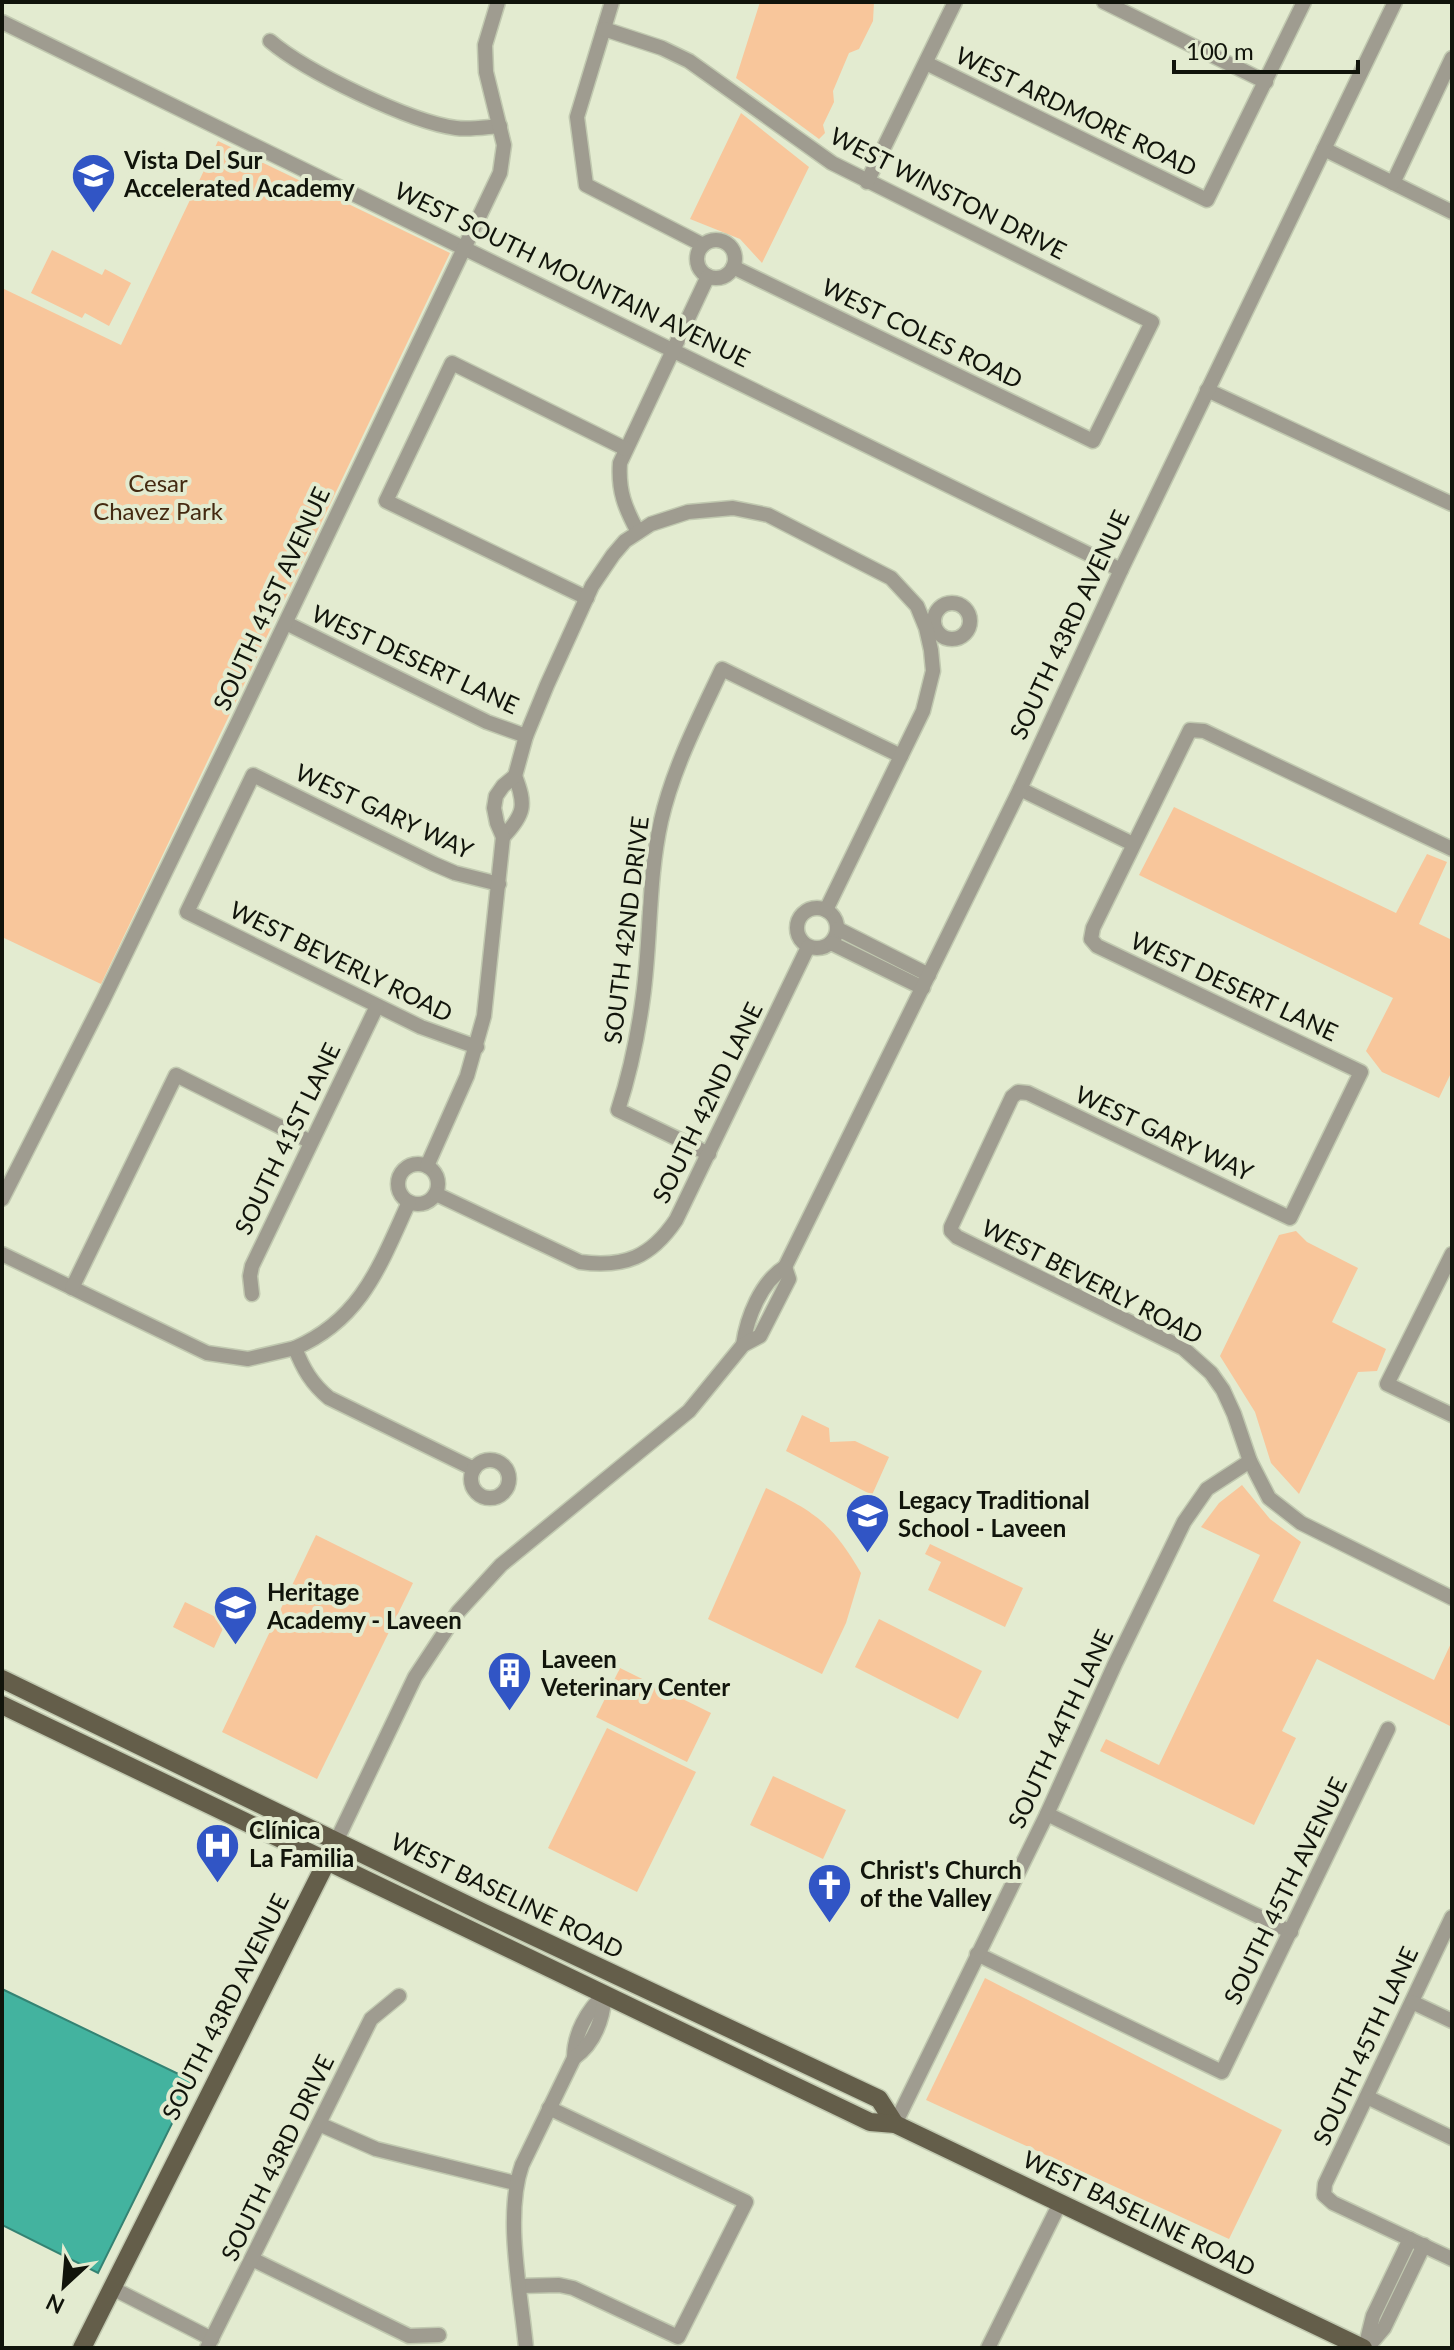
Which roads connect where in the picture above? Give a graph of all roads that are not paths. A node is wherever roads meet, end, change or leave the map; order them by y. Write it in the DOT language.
graph roads {
  1 [pos="498,2"];
  2 [pos="612,2"];
  3 [pos="955,2"];
  4 [pos="1104,2"];
  5 [pos="1304,2"];
  6 [pos="1395,2"];
  7 [pos="2,22"];
  8 [pos="604,29"];
  9 [pos="270,41"];
  10 [pos="1452,58"];
  11 [pos="926,63"];
  12 [pos="1266,82"];
  13 [pos="500,126"];
  14 [pos="1324,149"];
  15 [pos="867,182"];
  16 [pos="1393,183"];
  17 [pos="1452,212"];
  18 [pos="703,245"];
  19 [pos="465,247"];
  20 [pos="733,267"];
  21 [pos="708,276"];
  22 [pos="672,348"];
  23 [pos="1207,390"];
  24 [pos="1093,441"];
  25 [pos="626,449"];
  26 [pos="1452,504"];
  27 [pos="638,532"];
  28 [pos="1121,570"];
  29 [pos="587,598"];
  30 [pos="286,623"];
  31 [pos="526,736"];
  32 [pos="901,756"];
  33 [pos="515,776"];
  34 [pos="1020,789"];
  35 [pos="503,837"];
  36 [pos="1133,844"];
  37 [pos="1452,849"];
  38 [pos="499,884"];
  39 [pos="826,910"];
  40 [pos="187,912"];
  41 [pos="835,936"];
  42 [pos="808,947"];
  43 [pos="926,981"];
  44 [pos="377,1006"];
  45 [pos="477,1047"];
  46 [pos="1018,1092"];
  47 [pos="311,1142"];
  48 [pos="709,1154"];
  49 [pos="427,1166"];
  50 [pos="436,1194"];
  51 [pos="2,1199"];
  52 [pos="409,1202"];
  53 [pos="1290,1218"];
  54 [pos="2,1254"];
  55 [pos="1452,1254"];
  56 [pos="72,1288"];
  57 [pos="252,1294"];
  58 [pos="295,1348"];
  59 [pos="1452,1415"];
  60 [pos="1250,1461"];
  61 [pos="474,1469"];
  62 [pos="1452,1598"];
  63 [pos="2,1679"];
  64 [pos="2,1705"];
  65 [pos="1388,1729"];
  66 [pos="1047,1814"];
  67 [pos="331,1852"];
  68 [pos="1452,1917"];
  69 [pos="1291,1932"];
  70 [pos="977,1954"];
  71 [pos="605,1994"];
  72 [pos="399,1996"];
  73 [pos="1412,2002"];
  74 [pos="1452,2021"];
  75 [pos="1367,2097"];
  76 [pos="549,2108"];
  77 [pos="319,2124"];
  78 [pos="895,2124"];
  79 [pos="1452,2138"];
  80 [pos="515,2183"];
  81 [pos="1060,2203"];
  82 [pos="1417,2242"];
  83 [pos="252,2259"];
  84 [pos="1452,2259"];
  85 [pos="520,2286"];
  86 [pos="112,2288"];
  87 [pos="439,2335"];
  88 [pos="210,2344"];
  89 [pos="82,2348"];
  90 [pos="526,2348"];
  91 [pos="988,2348"];
  92 [pos="1365,2348"];
  1 -- 13 [label="street, SOUTH 41ST AVENUE"];
  2 -- 8 [label="street"];
  3 -- 11 [label="street"];
  4 -- 12 [label="street"];
  5 -- 12 [label="street"];
  6 -- 14 [label="street, SOUTH 43RD AVENUE"];
  7 -- 19 [label="street, WEST SOUTH MOUNTAIN AVENUE"];
  8 -- 15 [label="street, WEST WINSTON DRIVE"];
  8 -- 18 [label="street, WEST COLES ROAD"];
  9 -- 13 [label="street"];
  10 -- 16 [label="street"];
  11 -- 12 [label="street, WEST ARDMORE ROAD"];
  11 -- 15 [label="street"];
  13 -- 19 [label="street, SOUTH 41ST AVENUE"];
  14 -- 16 [label="street"];
  14 -- 23 [label="street, SOUTH 43RD AVENUE"];
  15 -- 24 [label="street, WEST WINSTON DRIVE"];
  16 -- 17 [label="street"];
  18 -- 20 [label="street, WEST COLES ROAD"];
  18 -- 21 [label="street"];
  19 -- 22 [label="street, WEST SOUTH MOUNTAIN AVENUE"];
  19 -- 30 [label="street, SOUTH 41ST AVENUE"];
  20 -- 21 [label="street"];
  20 -- 24 [label="street, WEST COLES ROAD"];
  21 -- 22 [label="street"];
  22 -- 25 [label="street"];
  22 -- 28 [label="street, WEST SOUTH MOUNTAIN AVENUE"];
  23 -- 26 [label="street"];
  23 -- 28 [label="street, SOUTH 43RD AVENUE"];
  25 -- 27 [label="street"];
  25 -- 29 [label="street"];
  27 -- 29 [label="street"];
  27 -- 32 [label="street"];
  28 -- 34 [label="street, SOUTH 43RD AVENUE"];
  29 -- 31 [label="street"];
  30 -- 31 [label="street, WEST DESERT LANE"];
  30 -- 51 [label="street, SOUTH 41ST AVENUE"];
  31 -- 33 [label="street"];
  32 -- 39 [label="street"];
  32 -- 48 [label="street, SOUTH 42ND DRIVE"];
  33 -- 35 [label="street"];
  33 -- 35 [label="street"];
  34 -- 36 [label="street"];
  34 -- 43 [label="street, SOUTH 43RD AVENUE"];
  35 -- 38 [label="street"];
  36 -- 37 [label="street"];
  36 -- 53 [label="street, WEST DESERT LANE"];
  38 -- 40 [label="street, WEST GARY WAY"];
  38 -- 45 [label="street"];
  39 -- 41 [label="street"];
  39 -- 42 [label="street"];
  40 -- 44 [label="street, WEST BEVERLY ROAD"];
  41 -- 42 [label="street"];
  41 -- 43 [label="street"];
  42 -- 48 [label="street, SOUTH 42ND LANE"];
  43 -- 67 [label="street, SOUTH 43RD AVENUE"];
  44 -- 45 [label="street, WEST BEVERLY ROAD"];
  44 -- 47 [label="street, SOUTH 41ST LANE"];
  45 -- 49 [label="street"];
  46 -- 53 [label="street, WEST GARY WAY"];
  46 -- 60 [label="street, WEST BEVERLY ROAD"];
  47 -- 56 [label="street"];
  47 -- 57 [label="street, SOUTH 41ST LANE"];
  48 -- 50 [label="street, SOUTH 42ND LANE"];
  49 -- 50 [label="street"];
  49 -- 52 [label="street"];
  50 -- 52 [label="street"];
  52 -- 58 [label="street"];
  54 -- 56 [label="street"];
  55 -- 59 [label="street"];
  56 -- 58 [label="street"];
  58 -- 61 [label="street"];
  60 -- 62 [label="street, WEST BEVERLY ROAD"];
  60 -- 66 [label="street, SOUTH 44TH LANE"];
  63 -- 67 [label="main road, WEST BASELINE ROAD"];
  64 -- 67 [label="main road, WEST BASELINE ROAD"];
  65 -- 69 [label="street, SOUTH 45TH AVENUE"];
  66 -- 69 [label="street"];
  66 -- 70 [label="street, SOUTH 44TH LANE"];
  67 -- 71 [label="main road, WEST BASELINE ROAD"];
  67 -- 78 [label="main road, WEST BASELINE ROAD"];
  67 -- 86 [label="main road, SOUTH 43RD AVENUE"];
  68 -- 73 [label="street, SOUTH 45TH LANE"];
  69 -- 70 [label="street, SOUTH 45TH AVENUE"];
  70 -- 78 [label="street, SOUTH 44TH LANE"];
  71 -- 76 [label="street"];
  71 -- 78 [label="main road, WEST BASELINE ROAD"];
  72 -- 77 [label="street, SOUTH 43RD DRIVE"];
  73 -- 74 [label="street"];
  73 -- 75 [label="street, SOUTH 45TH LANE"];
  75 -- 79 [label="street"];
  75 -- 82 [label="street, SOUTH 45TH LANE"];
  76 -- 80 [label="street"];
  76 -- 85 [label="street"];
  77 -- 80 [label="street"];
  77 -- 83 [label="street, SOUTH 43RD DRIVE"];
  78 -- 81 [label="main road, WEST BASELINE ROAD"];
  80 -- 85 [label="street"];
  81 -- 91 [label="street"];
  81 -- 92 [label="main road, WEST BASELINE ROAD"];
  82 -- 84 [label="street"];
  82 -- 92 [label="street"];
  83 -- 87 [label="street"];
  83 -- 88 [label="street, SOUTH 43RD DRIVE"];
  85 -- 90 [label="street"];
  86 -- 88 [label="street"];
  86 -- 89 [label="main road, SOUTH 43RD AVENUE"];
}
